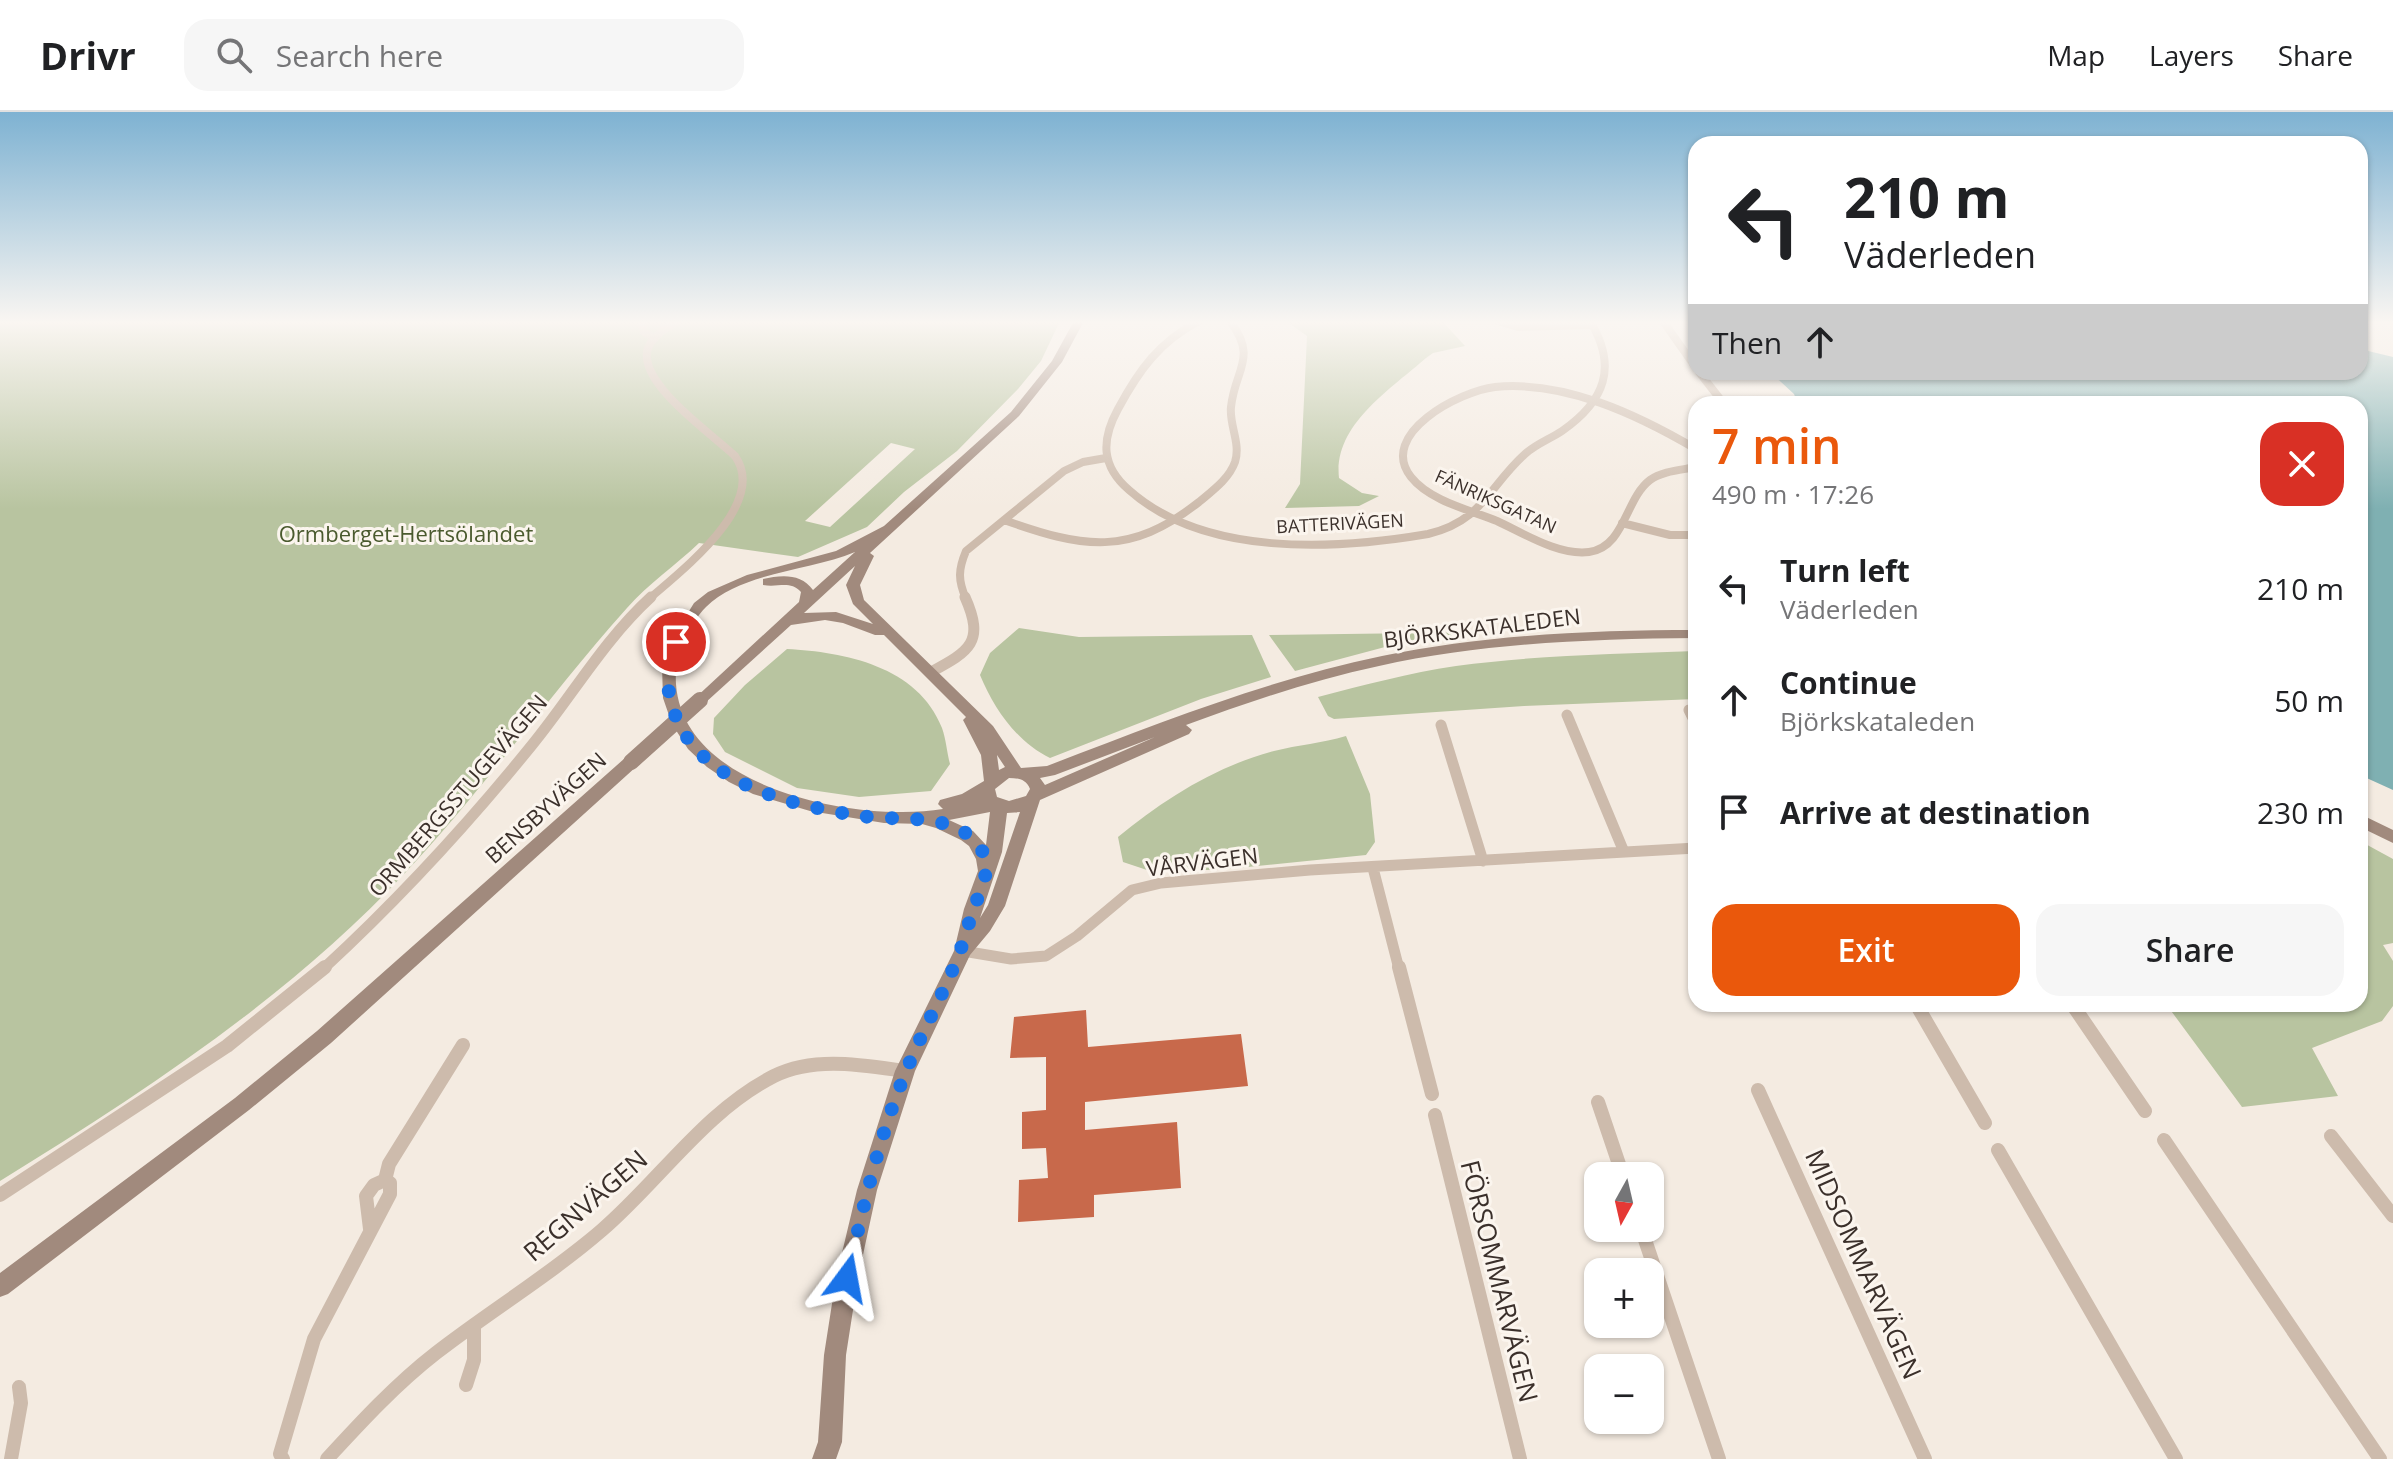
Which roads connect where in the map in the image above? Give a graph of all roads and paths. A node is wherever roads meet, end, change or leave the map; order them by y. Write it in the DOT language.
graph roads {
  1 [pos="660,384"];
  2 [pos="1039,384"];
  3 [pos="1132,384"];
  4 [pos="1238,384"];
  5 [pos="1603,384"];
  6 [pos="1594,403"];
  7 [pos="1688,445"];
  8 [pos="1106,458"];
  9 [pos="1688,469"];
  10 [pos="1477,513"];
  11 [pos="1004,520"];
  12 [pos="1174,521"];
  13 [pos="1622,523"];
  14 [pos="891,527"];
  15 [pos="1688,535"];
  16 [pos="806,604"];
  17 [pos="692,619"];
  18 [pos="786,623"];
  19 [pos="1688,634"];
  20 [pos="891,637"];
  21 [pos="931,672"];
  22 [pos="1278,690"];
  23 [pos="970,714"];
  24 [pos="1567,715"];
  25 [pos="1441,725"];
  26 [pos="1021,773"];
  27 [pos="989,784"];
  28 [pos="1034,798"];
  29 [pos="999,807"];
  30 [pos="841,810"];
  31 [pos="917,818"];
  32 [pos="2368,824"];
  33 [pos="2393,837"];
  34 [pos="1688,848"];
  35 [pos="1624,852"];
  36 [pos="1483,861"];
  37 [pos="1373,868"];
  38 [pos="986,876"];
  39 [pos="963,951"];
  40 [pos="1921,1012"];
  41 [pos="2077,1012"];
  42 [pos="463,1045"];
  43 [pos="905,1071"];
  44 [pos="1758,1090"];
  45 [pos="1432,1094"];
  46 [pos="1598,1102"];
  47 [pos="2145,1111"];
  48 [pos="1435,1115"];
  49 [pos="1985,1123"];
  50 [pos="2331,1136"];
  51 [pos="2164,1140"];
  52 [pos="1998,1150"];
  53 [pos="1618,1162"];
  54 [pos="0,1195"];
  55 [pos="2393,1216"];
  56 [pos="1646,1242"];
  57 [pos="0,1286"];
  58 [pos="474,1326"];
  59 [pos="466,1385"];
  60 [pos="19,1387"];
  61 [pos="831,1453"];
  62 [pos="11,1459"];
  63 [pos="283,1459"];
  64 [pos="327,1459"];
  65 [pos="1520,1459"];
  66 [pos="1719,1459"];
  67 [pos="1925,1459"];
  68 [pos="2176,1459"];
  69 [pos="2380,1459"];
  1 -- 54 [label="street, ORMBERGSSTUGEVÄGEN"];
  2 -- 14 [label="main road, BENSBYVÄGEN"];
  3 -- 8 [label="street"];
  4 -- 12 [label="street"];
  5 -- 6 [label="street"];
  6 -- 7 [label="street, FÄNRIKSGATAN"];
  6 -- 10 [label="street, BATTERIVÄGEN"];
  6 -- 10 [label="street, FÄNRIKSGATAN"];
  8 -- 11 [label="street"];
  8 -- 12 [label="street, BATTERIVÄGEN"];
  9 -- 13 [label="street"];
  10 -- 12 [label="street, BATTERIVÄGEN"];
  10 -- 13 [label="street, FÄNRIKSGATAN"];
  11 -- 12 [label="street"];
  11 -- 21 [label="street"];
  13 -- 15 [label="street"];
  14 -- 16 [label="main road, BENSBYVÄGEN"];
  14 -- 17 [label="main road"];
  14 -- 20 [label="main road"];
  16 -- 17 [label="main road"];
  16 -- 18 [label="main road, BENSBYVÄGEN"];
  17 -- 30 [label="main road"];
  18 -- 20 [label="main road"];
  18 -- 57 [label="main road, BENSBYVÄGEN, bridge"];
  19 -- 22 [label="main road, BJÖRKSKATALEDEN"];
  20 -- 21 [label="main road"];
  21 -- 23 [label="main road"];
  22 -- 26 [label="main road, BJÖRKSKATALEDEN"];
  22 -- 28 [label="main road, BJÖRKSKATALEDEN"];
  23 -- 26 [label="main road"];
  23 -- 27 [label="main road"];
  24 -- 35 [label="street"];
  25 -- 36 [label="street"];
  26 -- 27 [label="main road"];
  26 -- 28 [label="main road"];
  27 -- 29 [label="main road"];
  27 -- 30 [label="main road"];
  28 -- 29 [label="main road"];
  28 -- 39 [label="main road"];
  29 -- 31 [label="main road"];
  29 -- 38 [label="main road"];
  30 -- 31 [label="main road"];
  31 -- 38 [label="main road"];
  32 -- 33 [label="main road"];
  34 -- 35 [label="street, VÅRVÄGEN"];
  35 -- 36 [label="street, VÅRVÄGEN"];
  36 -- 37 [label="street, VÅRVÄGEN"];
  37 -- 39 [label="street, VÅRVÄGEN"];
  37 -- 45 [label="street"];
  38 -- 39 [label="main road"];
  39 -- 43 [label="main road"];
  40 -- 49 [label="street"];
  41 -- 47 [label="street"];
  42 -- 63 [label="street"];
  43 -- 58 [label="street, REGNVÄGEN"];
  43 -- 61 [label="main road"];
  44 -- 67 [label="street, MIDSOMMARVÄGEN"];
  46 -- 53 [label="street"];
  48 -- 65 [label="street, FÖRSOMMARVÄGEN"];
  50 -- 55 [label="street"];
  51 -- 69 [label="street"];
  52 -- 68 [label="street"];
  56 -- 66 [label="street"];
  58 -- 59 [label="street"];
  58 -- 64 [label="street, REGNVÄGEN"];
  60 -- 62 [label="street"];
}
